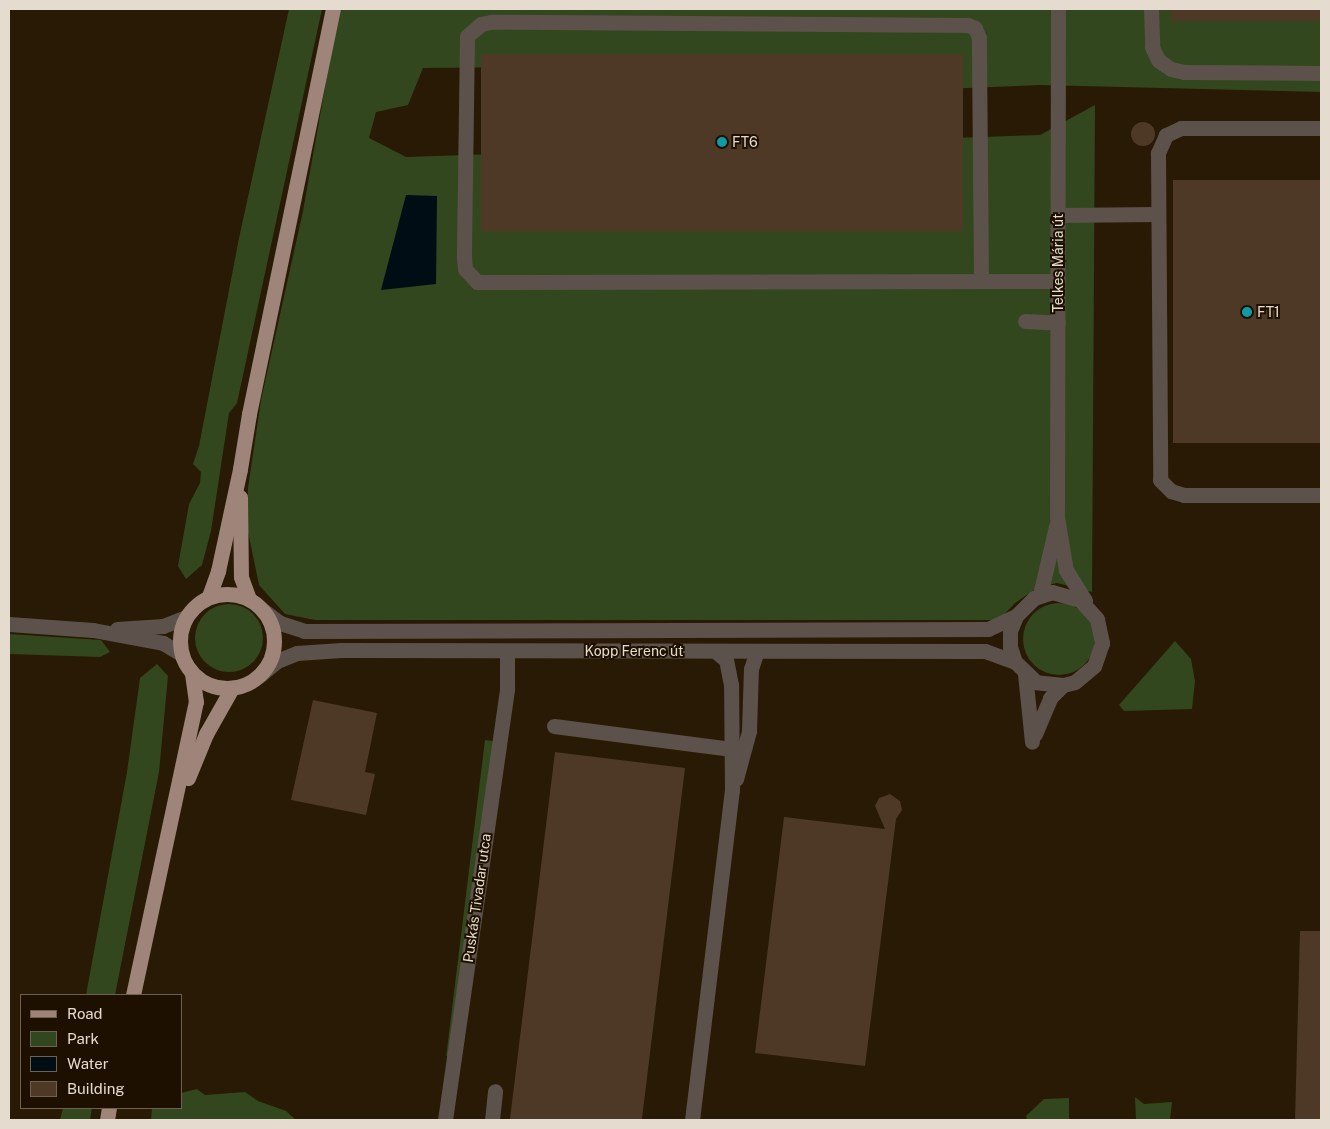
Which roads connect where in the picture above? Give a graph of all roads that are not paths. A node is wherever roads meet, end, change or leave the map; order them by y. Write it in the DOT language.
graph roads {
  1 [pos="333,9"];
  2 [pos="1058,9"];
  3 [pos="1151,9"];
  4 [pos="1321,73"];
  5 [pos="1321,128"];
  6 [pos="1158,214"];
  7 [pos="1058,215"];
  8 [pos="981,281"];
  9 [pos="1058,281"];
  10 [pos="1025,321"];
  11 [pos="1058,323"];
  12 [pos="240,469"];
  13 [pos="1321,495"];
  14 [pos="1058,517"];
  15 [pos="1040,595"];
  16 [pos="209,596"];
  17 [pos="249,599"];
  18 [pos="1090,608"];
  19 [pos="264,611"];
  20 [pos="1016,616"];
  21 [pos="184,618"];
  22 [pos="9,624"];
  23 [pos="93,630"];
  24 [pos="507,651"];
  25 [pos="715,651"];
  26 [pos="757,651"];
  27 [pos="181,654"];
  28 [pos="1015,662"];
  29 [pos="192,673"];
  30 [pos="1025,674"];
  31 [pos="259,676"];
  32 [pos="1063,685"];
  33 [pos="232,688"];
  34 [pos="554,726"];
  35 [pos="730,749"];
  36 [pos="732,790"];
  37 [pos="171,819"];
  38 [pos="133,994"];
  39 [pos="496,1091"];
  40 [pos="445,1120"];
  41 [pos="492,1120"];
  42 [pos="692,1120"];
  1 -- 12 [label="main road"];
  2 -- 7 [label="street, Telkes Mária út"];
  3 -- 4 [label="street"];
  5 -- 6 [label="street"];
  6 -- 7 [label="street"];
  6 -- 13 [label="street"];
  7 -- 9 [label="street, Telkes Mária út"];
  8 -- 8 [label="street"];
  8 -- 9 [label="street"];
  9 -- 11 [label="street, Telkes Mária út"];
  10 -- 11 [label="street"];
  11 -- 14 [label="street, Telkes Mária út"];
  12 -- 16 [label="main road"];
  12 -- 17 [label="main road"];
  14 -- 15 [label="street"];
  14 -- 18 [label="street"];
  15 -- 18 [label="street"];
  15 -- 20 [label="street"];
  16 -- 17 [label="main road"];
  16 -- 21 [label="main road"];
  17 -- 19 [label="main road"];
  18 -- 32 [label="street"];
  19 -- 20 [label="street, Kopp Ferenc út"];
  19 -- 31 [label="main road"];
  20 -- 28 [label="street"];
  21 -- 23 [label="street"];
  21 -- 27 [label="main road"];
  22 -- 23 [label="street"];
  23 -- 27 [label="street"];
  24 -- 25 [label="street, Kopp Ferenc út"];
  24 -- 31 [label="street, Kopp Ferenc út"];
  24 -- 40 [label="street, Puskás Tivadar utca"];
  25 -- 26 [label="street, Kopp Ferenc út"];
  25 -- 35 [label="street"];
  26 -- 28 [label="street, Kopp Ferenc út"];
  26 -- 36 [label="street"];
  27 -- 29 [label="main road"];
  28 -- 30 [label="street"];
  29 -- 33 [label="main road"];
  29 -- 37 [label="main road"];
  30 -- 32 [label="street"];
  30 -- 32 [label="street"];
  31 -- 33 [label="main road"];
  33 -- 37 [label="main road"];
  34 -- 35 [label="street"];
  35 -- 36 [label="street"];
  36 -- 42 [label="street"];
  37 -- 38 [label="main road"];
  39 -- 41 [label="street"];
}
